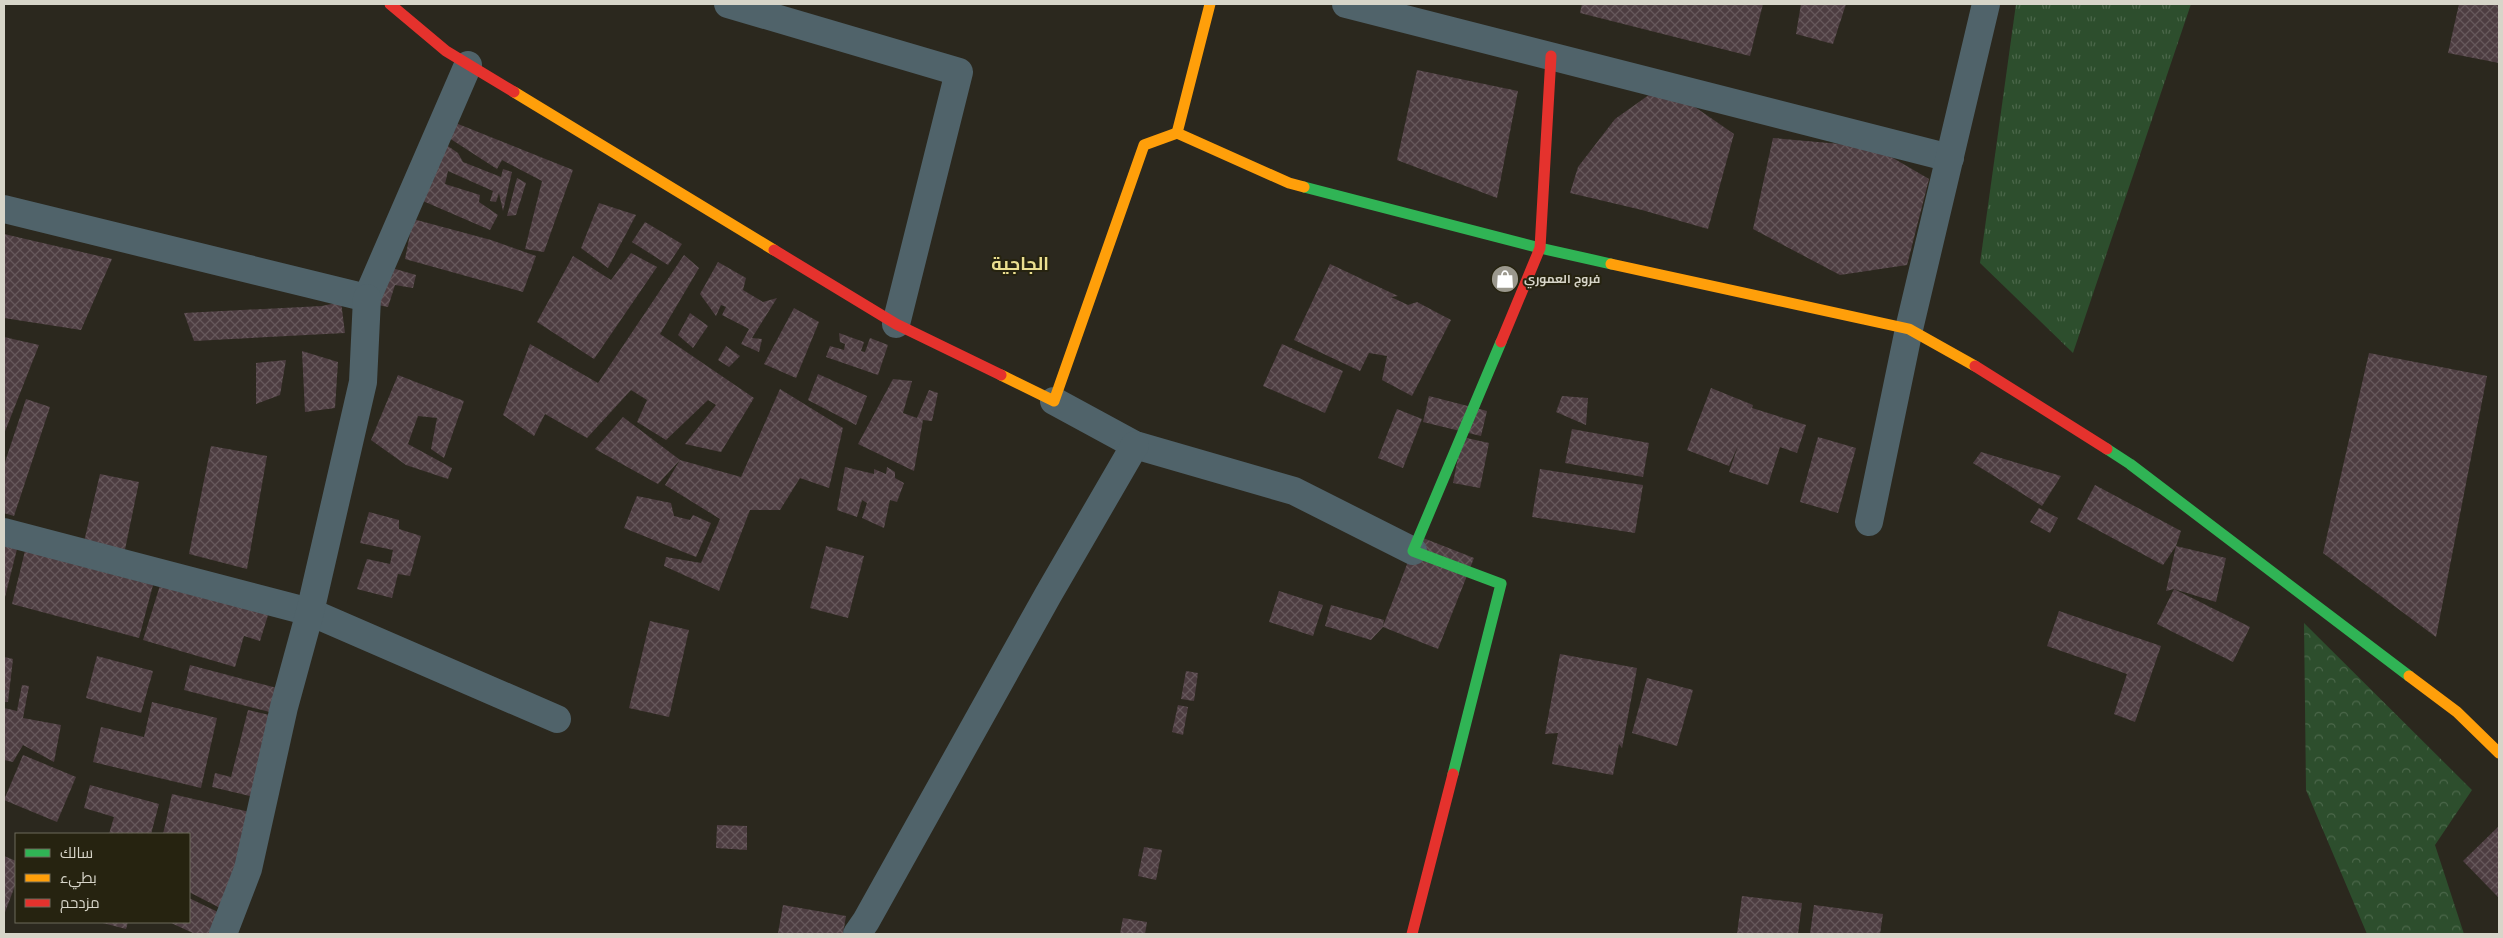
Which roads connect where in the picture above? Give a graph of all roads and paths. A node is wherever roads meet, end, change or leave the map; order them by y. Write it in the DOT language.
graph roads {
  1 [pos="390,4"];
  2 [pos="728,4"];
  3 [pos="1210,4"];
  4 [pos="1346,4"];
  5 [pos="1986,4"];
  6 [pos="1551,56"];
  7 [pos="468,65"];
  8 [pos="1177,133"];
  9 [pos="1950,158"];
  10 [pos="4,209"];
  11 [pos="1540,248"];
  12 [pos="367,298"];
  13 [pos="896,324"];
  14 [pos="1909,329"];
  15 [pos="1054,401"];
  16 [pos="1135,445"];
  17 [pos="1869,522"];
  18 [pos="4,532"];
  19 [pos="1413,551"];
  20 [pos="310,612"];
  21 [pos="557,719"];
  22 [pos="2499,753"];
  23 [pos="223,934"];
  24 [pos="857,934"];
  25 [pos="1412,934"];
  1 -- 7 [label="street"];
  2 -- 13 [label="street"];
  3 -- 8 [label="street"];
  4 -- 6 [label="street"];
  5 -- 9 [label="street"];
  6 -- 9 [label="street"];
  6 -- 11 [label="street"];
  7 -- 12 [label="street"];
  7 -- 13 [label="street"];
  8 -- 11 [label="street"];
  8 -- 15 [label="street"];
  9 -- 14 [label="street"];
  10 -- 12 [label="street"];
  11 -- 14 [label="street"];
  11 -- 19 [label="street"];
  12 -- 20 [label="street"];
  13 -- 15 [label="street"];
  14 -- 17 [label="street"];
  14 -- 22 [label="street"];
  15 -- 16 [label="street"];
  16 -- 19 [label="street"];
  16 -- 24 [label="street"];
  18 -- 20 [label="street"];
  19 -- 25 [label="street"];
  20 -- 21 [label="street"];
  20 -- 23 [label="street"];
}
